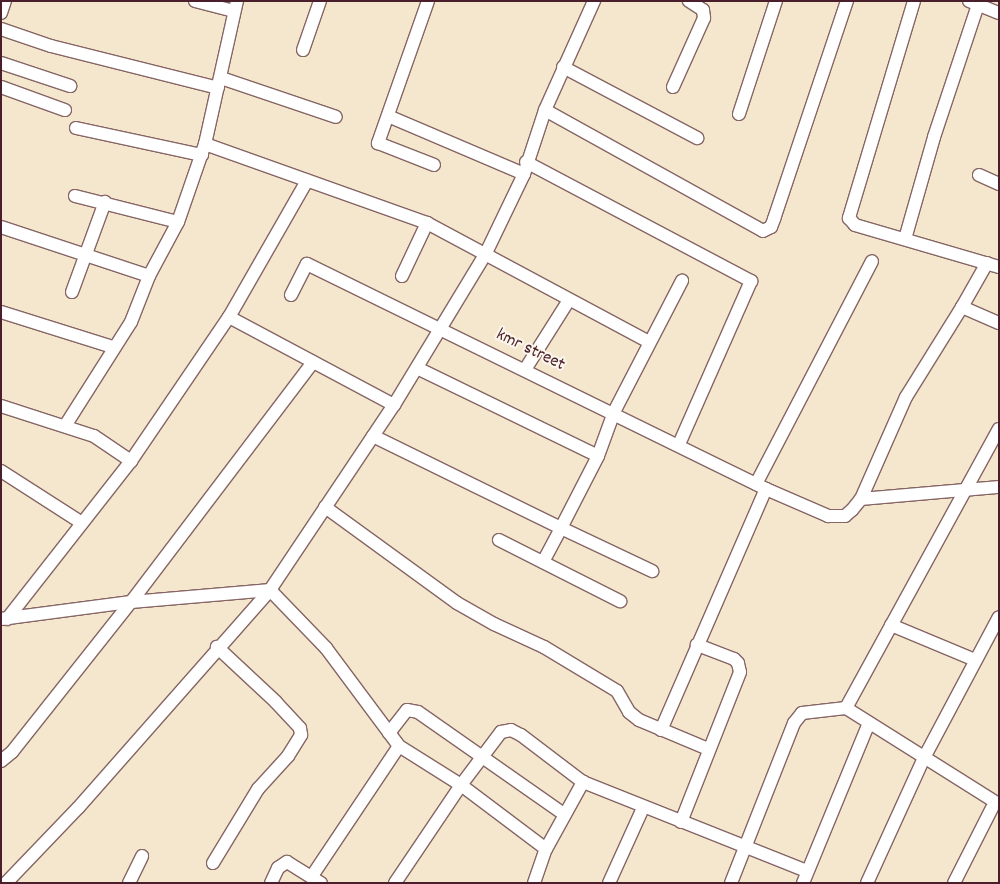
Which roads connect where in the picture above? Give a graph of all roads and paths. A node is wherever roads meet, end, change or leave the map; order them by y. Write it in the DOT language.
graph roads {
  1 [pos="5,1"];
  2 [pos="195,1"];
  3 [pos="320,1"];
  4 [pos="428,1"];
  5 [pos="594,1"];
  6 [pos="776,1"];
  7 [pos="847,1"];
  8 [pos="914,1"];
  9 [pos="695,3"];
  10 [pos="973,3"];
  11 [pos="236,6"];
  12 [pos="1,13"];
  13 [pos="999,13"];
  14 [pos="1,30"];
  15 [pos="303,50"];
  16 [pos="1,63"];
  17 [pos="563,67"];
  18 [pos="220,83"];
  19 [pos="70,86"];
  20 [pos="1,87"];
  21 [pos="673,87"];
  22 [pos="65,110"];
  23 [pos="545,110"];
  24 [pos="739,114"];
  25 [pos="388,116"];
  26 [pos="336,117"];
  27 [pos="76,128"];
  28 [pos="697,138"];
  29 [pos="203,150"];
  30 [pos="434,165"];
  31 [pos="525,168"];
  32 [pos="979,175"];
  33 [pos="307,181"];
  34 [pos="999,184"];
  35 [pos="75,196"];
  36 [pos="105,202"];
  37 [pos="178,222"];
  38 [pos="427,223"];
  39 [pos="1,227"];
  40 [pos="905,239"];
  41 [pos="86,253"];
  42 [pos="486,253"];
  43 [pos="872,261"];
  44 [pos="993,265"];
  45 [pos="149,276"];
  46 [pos="402,276"];
  47 [pos="682,281"];
  48 [pos="72,292"];
  49 [pos="291,295"];
  50 [pos="569,300"];
  51 [pos="962,308"];
  52 [pos="1,312"];
  53 [pos="229,317"];
  54 [pos="999,323"];
  55 [pos="442,328"];
  56 [pos="649,342"];
  57 [pos="113,347"];
  58 [pos="313,362"];
  59 [pos="417,368"];
  60 [pos="526,368"];
  61 [pos="394,405"];
  62 [pos="1,406"];
  63 [pos="614,412"];
  64 [pos="65,426"];
  65 [pos="999,429"];
  66 [pos="373,436"];
  67 [pos="679,444"];
  68 [pos="598,456"];
  69 [pos="131,461"];
  70 [pos="1,471"];
  71 [pos="761,486"];
  72 [pos="999,487"];
  73 [pos="966,491"];
  74 [pos="860,499"];
  75 [pos="325,507"];
  76 [pos="82,523"];
  77 [pos="561,528"];
  78 [pos="499,540"];
  79 [pos="543,562"];
  80 [pos="652,571"];
  81 [pos="270,590"];
  82 [pos="620,601"];
  83 [pos="131,602"];
  84 [pos="999,617"];
  85 [pos="4,621"];
  86 [pos="891,625"];
  87 [pos="697,645"];
  88 [pos="217,647"];
  89 [pos="975,660"];
  90 [pos="846,708"];
  91 [pos="869,723"];
  92 [pos="661,730"];
  93 [pos="389,732"];
  94 [pos="399,746"];
  95 [pos="708,749"];
  96 [pos="925,756"];
  97 [pos="482,757"];
  98 [pos="1,761"];
  99 [pos="583,782"];
  100 [pos="461,785"];
  101 [pos="996,804"];
  102 [pos="643,808"];
  103 [pos="565,814"];
  104 [pos="681,822"];
  105 [pos="745,846"];
  106 [pos="546,849"];
  107 [pos="142,856"];
  108 [pos="213,863"];
  109 [pos="805,877"];
  110 [pos="316,880"];
  111 [pos="6,883"];
  112 [pos="129,883"];
  113 [pos="271,883"];
  114 [pos="395,883"];
  115 [pos="534,883"];
  116 [pos="609,883"];
  117 [pos="731,883"];
  118 [pos="867,883"];
  119 [pos="954,883"];
  1 -- 12 [label="street"];
  2 -- 11 [label="street"];
  3 -- 15 [label="street"];
  4 -- 25 [label="street"];
  5 -- 17 [label="street"];
  6 -- 24 [label="street"];
  7 -- 23 [label="street"];
  8 -- 40 [label="street"];
  9 -- 21 [label="street"];
  10 -- 13 [label="street"];
  10 -- 40 [label="street"];
  11 -- 18 [label="street"];
  14 -- 18 [label="street"];
  16 -- 19 [label="street"];
  17 -- 23 [label="street"];
  17 -- 28 [label="street"];
  18 -- 26 [label="street"];
  18 -- 29 [label="street"];
  20 -- 22 [label="street"];
  23 -- 31 [label="street"];
  25 -- 30 [label="street"];
  25 -- 31 [label="street"];
  27 -- 29 [label="street"];
  29 -- 33 [label="street"];
  29 -- 37 [label="street"];
  31 -- 42 [label="street"];
  31 -- 67 [label="street"];
  32 -- 34 [label="street"];
  33 -- 38 [label="street"];
  33 -- 53 [label="street"];
  35 -- 36 [label="street"];
  36 -- 37 [label="street"];
  36 -- 41 [label="street"];
  37 -- 45 [label="street"];
  38 -- 42 [label="street"];
  38 -- 46 [label="street"];
  39 -- 41 [label="street"];
  40 -- 44 [label="street"];
  41 -- 45 [label="street"];
  41 -- 48 [label="street"];
  42 -- 50 [label="street"];
  42 -- 55 [label="street"];
  43 -- 71 [label="street"];
  44 -- 51 [label="street"];
  45 -- 57 [label="street"];
  47 -- 56 [label="street"];
  49 -- 55 [label="street, kmr street"];
  50 -- 56 [label="street"];
  50 -- 60 [label="street"];
  51 -- 54 [label="street"];
  51 -- 74 [label="street"];
  52 -- 57 [label="street"];
  53 -- 58 [label="street"];
  53 -- 69 [label="street"];
  55 -- 59 [label="street"];
  55 -- 60 [label="street, kmr street"];
  56 -- 63 [label="street"];
  57 -- 64 [label="street"];
  58 -- 61 [label="street"];
  58 -- 83 [label="street"];
  59 -- 61 [label="street"];
  59 -- 68 [label="street"];
  60 -- 63 [label="street, kmr street"];
  61 -- 66 [label="street"];
  62 -- 64 [label="street"];
  63 -- 67 [label="street, kmr street"];
  63 -- 68 [label="street"];
  64 -- 69 [label="street"];
  65 -- 73 [label="street"];
  66 -- 75 [label="street"];
  66 -- 77 [label="street"];
  67 -- 71 [label="street, kmr street"];
  68 -- 77 [label="street"];
  69 -- 76 [label="street"];
  70 -- 76 [label="street"];
  71 -- 74 [label="street, kmr street"];
  71 -- 87 [label="street"];
  72 -- 73 [label="street"];
  73 -- 74 [label="street"];
  73 -- 86 [label="street"];
  75 -- 81 [label="street"];
  75 -- 92 [label="street"];
  76 -- 85 [label="street"];
  77 -- 79 [label="street"];
  77 -- 80 [label="street"];
  78 -- 79 [label="street"];
  79 -- 82 [label="street"];
  81 -- 83 [label="street"];
  81 -- 88 [label="street"];
  81 -- 93 [label="street"];
  83 -- 85 [label="street"];
  83 -- 98 [label="street"];
  84 -- 89 [label="street"];
  86 -- 89 [label="street"];
  86 -- 90 [label="street"];
  87 -- 92 [label="street"];
  87 -- 95 [label="street"];
  88 -- 108 [label="street"];
  88 -- 111 [label="street"];
  89 -- 96 [label="street"];
  90 -- 91 [label="street"];
  90 -- 105 [label="street"];
  91 -- 96 [label="street"];
  91 -- 109 [label="street"];
  92 -- 95 [label="street"];
  93 -- 94 [label="street"];
  93 -- 97 [label="street"];
  94 -- 100 [label="street"];
  94 -- 110 [label="street"];
  95 -- 104 [label="street"];
  96 -- 101 [label="street"];
  96 -- 118 [label="street"];
  97 -- 99 [label="street"];
  97 -- 100 [label="street"];
  97 -- 103 [label="street"];
  99 -- 102 [label="street"];
  99 -- 103 [label="street"];
  100 -- 106 [label="street"];
  100 -- 114 [label="street"];
  101 -- 119 [label="street"];
  102 -- 104 [label="street"];
  102 -- 116 [label="street"];
  103 -- 106 [label="street"];
  104 -- 105 [label="street"];
  105 -- 109 [label="street"];
  105 -- 117 [label="street"];
  106 -- 115 [label="street"];
  107 -- 112 [label="street"];
  110 -- 113 [label="street"];
}
